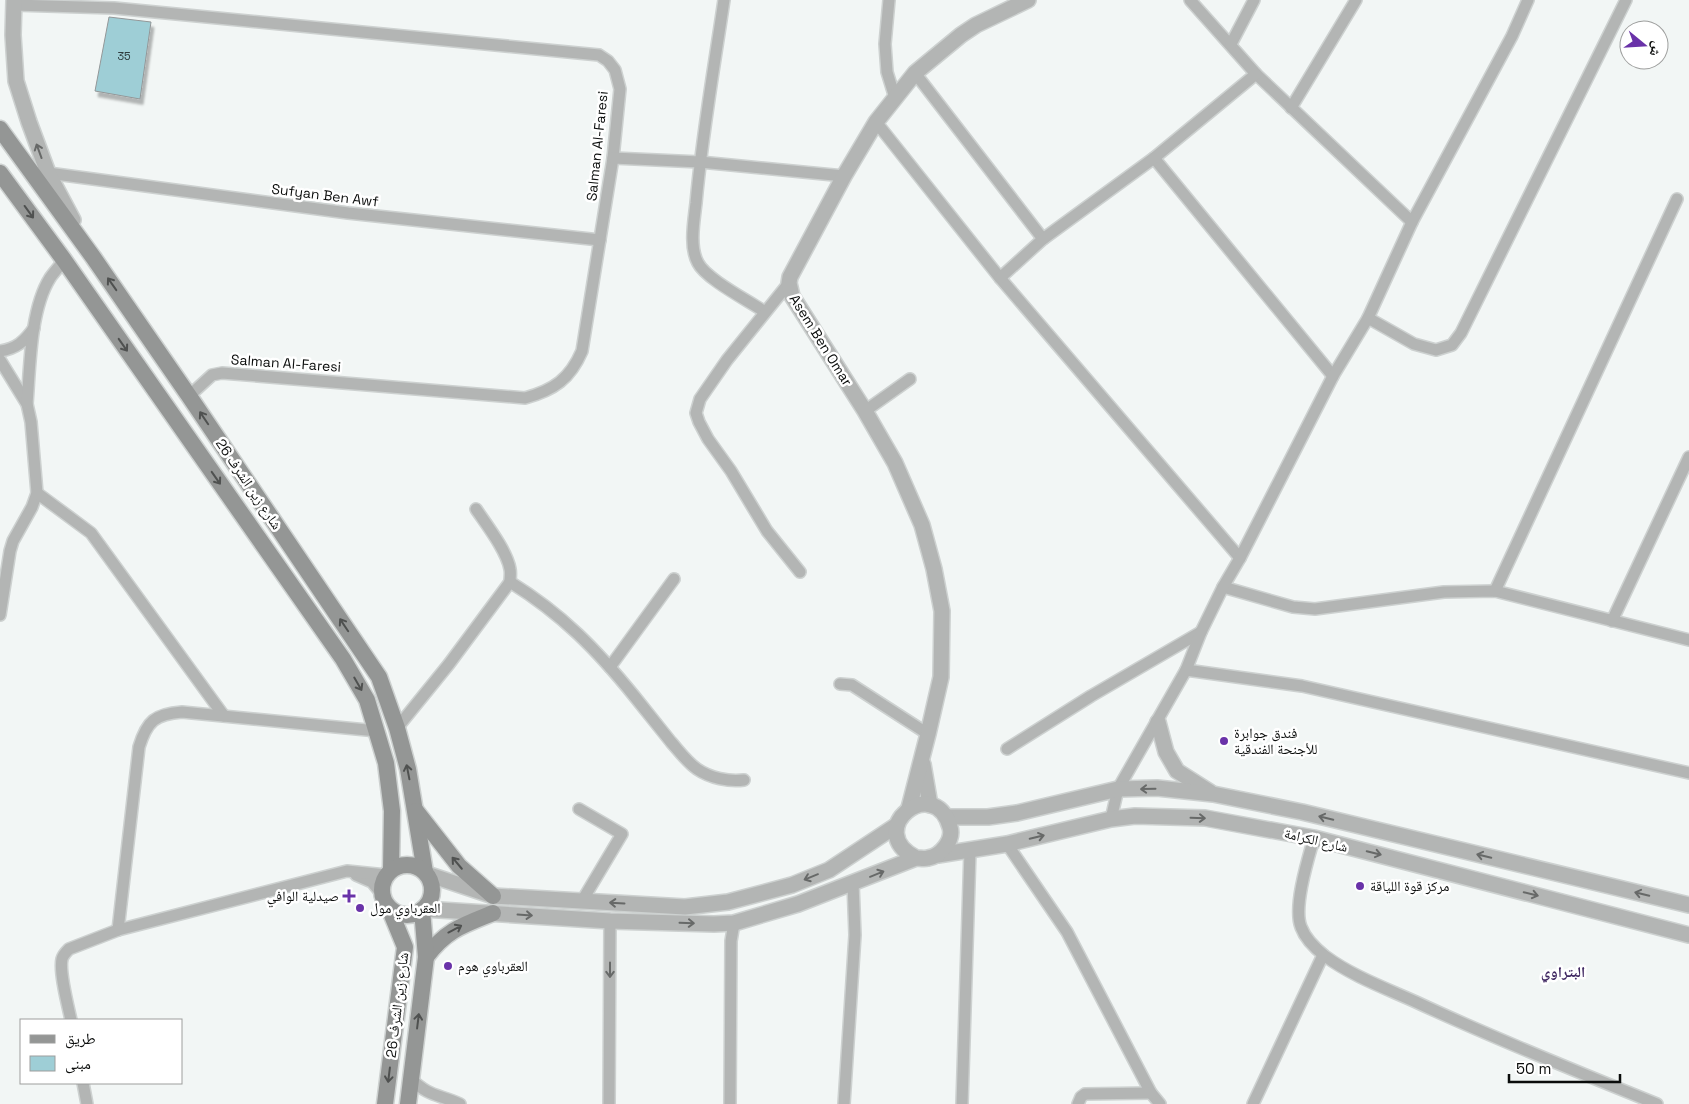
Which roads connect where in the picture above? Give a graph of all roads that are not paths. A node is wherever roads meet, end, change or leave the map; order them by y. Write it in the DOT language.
graph roads {
  1 [pos="724,0"];
  2 [pos="889,0"];
  3 [pos="1028,0"];
  4 [pos="1190,0"];
  5 [pos="1254,0"];
  6 [pos="1356,0"];
  7 [pos="1528,0"];
  8 [pos="1626,0"];
  9 [pos="14,3"];
  10 [pos="1231,44"];
  11 [pos="915,73"];
  12 [pos="1256,74"];
  13 [pos="895,98"];
  14 [pos="1291,108"];
  15 [pos="876,122"];
  16 [pos="0,129"];
  17 [pos="614,158"];
  18 [pos="1154,158"];
  19 [pos="700,162"];
  20 [pos="0,173"];
  21 [pos="48,173"];
  22 [pos="844,176"];
  23 [pos="1677,199"];
  24 [pos="1412,222"];
  25 [pos="1043,239"];
  26 [pos="600,240"];
  27 [pos="93,257"];
  28 [pos="64,260"];
  29 [pos="1000,278"];
  30 [pos="789,283"];
  31 [pos="765,312"];
  32 [pos="1368,318"];
  33 [pos="34,328"];
  34 [pos="0,351"];
  35 [pos="0,360"];
  36 [pos="1333,376"];
  37 [pos="910,379"];
  38 [pos="189,396"];
  39 [pos="27,404"];
  40 [pos="865,411"];
  41 [pos="1689,457"];
  42 [pos="37,493"];
  43 [pos="476,508"];
  44 [pos="1240,558"];
  45 [pos="800,572"];
  46 [pos="674,579"];
  47 [pos="510,582"];
  48 [pos="1223,587"];
  49 [pos="1495,591"];
  50 [pos="0,615"];
  51 [pos="1612,621"];
  52 [pos="1201,632"];
  53 [pos="1688,638"];
  54 [pos="610,667"];
  55 [pos="1186,670"];
  56 [pos="840,684"];
  57 [pos="224,716"];
  58 [pos="1158,722"];
  59 [pos="397,728"];
  60 [pos="377,731"];
  61 [pos="928,734"];
  62 [pos="1007,749"];
  63 [pos="922,757"];
  64 [pos="1689,773"];
  65 [pos="744,780"];
  66 [pos="1118,789"];
  67 [pos="1213,794"];
  68 [pos="930,805"];
  69 [pos="909,808"];
  70 [pos="579,809"];
  71 [pos="415,810"];
  72 [pos="947,817"];
  73 [pos="1111,819"];
  74 [pos="897,825"];
  75 [pos="1314,838"];
  76 [pos="1007,844"];
  77 [pos="970,850"];
  78 [pos="938,855"];
  79 [pos="916,858"];
  80 [pos="347,871"];
  81 [pos="388,872"];
  82 [pos="426,873"];
  83 [pos="853,883"];
  84 [pos="382,893"];
  85 [pos="493,896"];
  86 [pos="582,901"];
  87 [pos="1689,905"];
  88 [pos="389,908"];
  89 [pos="423,909"];
  90 [pos="493,913"];
  91 [pos="610,921"];
  92 [pos="734,922"];
  93 [pos="118,930"];
  94 [pos="1689,935"];
  95 [pos="1323,955"];
  96 [pos="426,957"];
  97 [pos="70,1019"];
  98 [pos="410,1078"];
  99 [pos="82,1084"];
  100 [pos="1151,1093"];
  101 [pos="87,1104"];
  102 [pos="386,1104"];
  103 [pos="408,1104"];
  104 [pos="460,1104"];
  105 [pos="610,1104"];
  106 [pos="730,1104"];
  107 [pos="844,1104"];
  108 [pos="962,1104"];
  109 [pos="1078,1104"];
  110 [pos="1160,1104"];
  111 [pos="1253,1104"];
  112 [pos="1657,1104"];
  1 -- 19 [label="street"];
  2 -- 13 [label="street"];
  3 -- 11 [label="street, Asem Ben Omar"];
  4 -- 10 [label="street"];
  5 -- 10 [label="street"];
  6 -- 14 [label="street"];
  7 -- 24 [label="street"];
  8 -- 32 [label="street"];
  9 -- 17 [label="street, Salman Al-Faresi"];
  21 -- 9 [label="street, one-way"];
  10 -- 12 [label="street"];
  11 -- 13 [label="street, Asem Ben Omar"];
  11 -- 25 [label="street"];
  12 -- 14 [label="street"];
  12 -- 18 [label="street"];
  13 -- 15 [label="street, Asem Ben Omar"];
  14 -- 24 [label="street"];
  15 -- 22 [label="street, Asem Ben Omar"];
  15 -- 29 [label="street"];
  16 -- 27 [label="main road, شارع زين الشرف 26"];
  17 -- 19 [label="street"];
  17 -- 26 [label="street, Salman Al-Faresi"];
  18 -- 25 [label="street"];
  18 -- 36 [label="street"];
  19 -- 22 [label="street"];
  19 -- 31 [label="street"];
  20 -- 28 [label="main road, شارع زين الشرف 26, one-way"];
  21 -- 26 [label="street, Sufyan Ben Awf"];
  21 -- 27 [label="street"];
  22 -- 30 [label="street, Asem Ben Omar"];
  23 -- 49 [label="street"];
  24 -- 32 [label="street"];
  25 -- 29 [label="street"];
  26 -- 38 [label="street, Salman Al-Faresi"];
  38 -- 27 [label="main road, شارع زين الشرف 26, one-way"];
  28 -- 33 [label="street"];
  28 -- 60 [label="main road, شارع زين الشرف 26, one-way"];
  29 -- 44 [label="street"];
  30 -- 31 [label="street"];
  30 -- 40 [label="street, Asem Ben Omar"];
  31 -- 45 [label="street"];
  32 -- 36 [label="street"];
  33 -- 34 [label="street"];
  33 -- 39 [label="street"];
  35 -- 39 [label="street"];
  36 -- 44 [label="street"];
  37 -- 40 [label="street"];
  59 -- 38 [label="main road, شارع زين الشرف 26, one-way"];
  39 -- 42 [label="street"];
  40 -- 61 [label="street, Asem Ben Omar"];
  41 -- 51 [label="street"];
  42 -- 50 [label="street"];
  42 -- 57 [label="street"];
  43 -- 47 [label="street"];
  44 -- 48 [label="street"];
  46 -- 54 [label="street"];
  47 -- 54 [label="street"];
  47 -- 59 [label="street"];
  48 -- 49 [label="street"];
  48 -- 52 [label="street"];
  49 -- 51 [label="street"];
  51 -- 53 [label="street"];
  52 -- 55 [label="street"];
  52 -- 62 [label="street"];
  54 -- 65 [label="street"];
  55 -- 58 [label="street"];
  55 -- 64 [label="street"];
  56 -- 61 [label="street"];
  57 -- 60 [label="street"];
  57 -- 93 [label="street"];
  58 -- 66 [label="street"];
  58 -- 67 [label="street"];
  71 -- 59 [label="main road, شارع زين الشرف 26, one-way"];
  60 -- 81 [label="main road, شارع زين الشرف 26"];
  61 -- 63 [label="street, Asem Ben Omar"];
  63 -- 68 [label="street"];
  63 -- 69 [label="street, Asem Ben Omar"];
  67 -- 66 [label="street, شارع الكرامة, one-way"];
  66 -- 72 [label="street, شارع الكرامة"];
  66 -- 73 [label="street"];
  87 -- 67 [label="street, شارع الكرامة, one-way"];
  68 -- 69 [label="street"];
  68 -- 72 [label="street"];
  69 -- 74 [label="street"];
  70 -- 86 [label="street"];
  71 -- 82 [label="main road, شارع زين الشرف 26"];
  85 -- 71 [label="main road, one-way"];
  72 -- 78 [label="street"];
  73 -- 75 [label="street, شارع الكرامة, one-way"];
  76 -- 73 [label="street, شارع الكرامة, one-way"];
  74 -- 79 [label="street"];
  74 -- 86 [label="street, one-way"];
  75 -- 94 [label="street, شارع الكرامة, one-way"];
  75 -- 95 [label="street"];
  76 -- 77 [label="street, شارع الكرامة"];
  76 -- 100 [label="street"];
  77 -- 78 [label="street, شارع الكرامة"];
  77 -- 108 [label="street"];
  78 -- 79 [label="street"];
  83 -- 79 [label="street, one-way"];
  80 -- 81 [label="street"];
  80 -- 84 [label="street"];
  80 -- 93 [label="street"];
  81 -- 82 [label="main road"];
  81 -- 84 [label="main road"];
  82 -- 85 [label="street"];
  82 -- 89 [label="main road"];
  83 -- 92 [label="street"];
  83 -- 107 [label="street"];
  84 -- 88 [label="main road"];
  85 -- 86 [label="street"];
  88 -- 89 [label="main road"];
  88 -- 102 [label="main road, شارع زين الشرف 26, one-way"];
  89 -- 90 [label="street"];
  89 -- 96 [label="main road, شارع زين الشرف 26"];
  90 -- 91 [label="street, one-way"];
  96 -- 90 [label="main road, one-way"];
  91 -- 92 [label="street, one-way"];
  91 -- 105 [label="street, one-way"];
  92 -- 106 [label="street"];
  93 -- 97 [label="street"];
  95 -- 111 [label="street"];
  95 -- 112 [label="street"];
  98 -- 96 [label="main road, شارع زين الشرف 26, one-way"];
  98 -- 103 [label="main road, شارع زين الشرف 26"];
  98 -- 104 [label="street"];
  99 -- 101 [label="street"];
  100 -- 109 [label="street"];
  100 -- 110 [label="street"];
}
